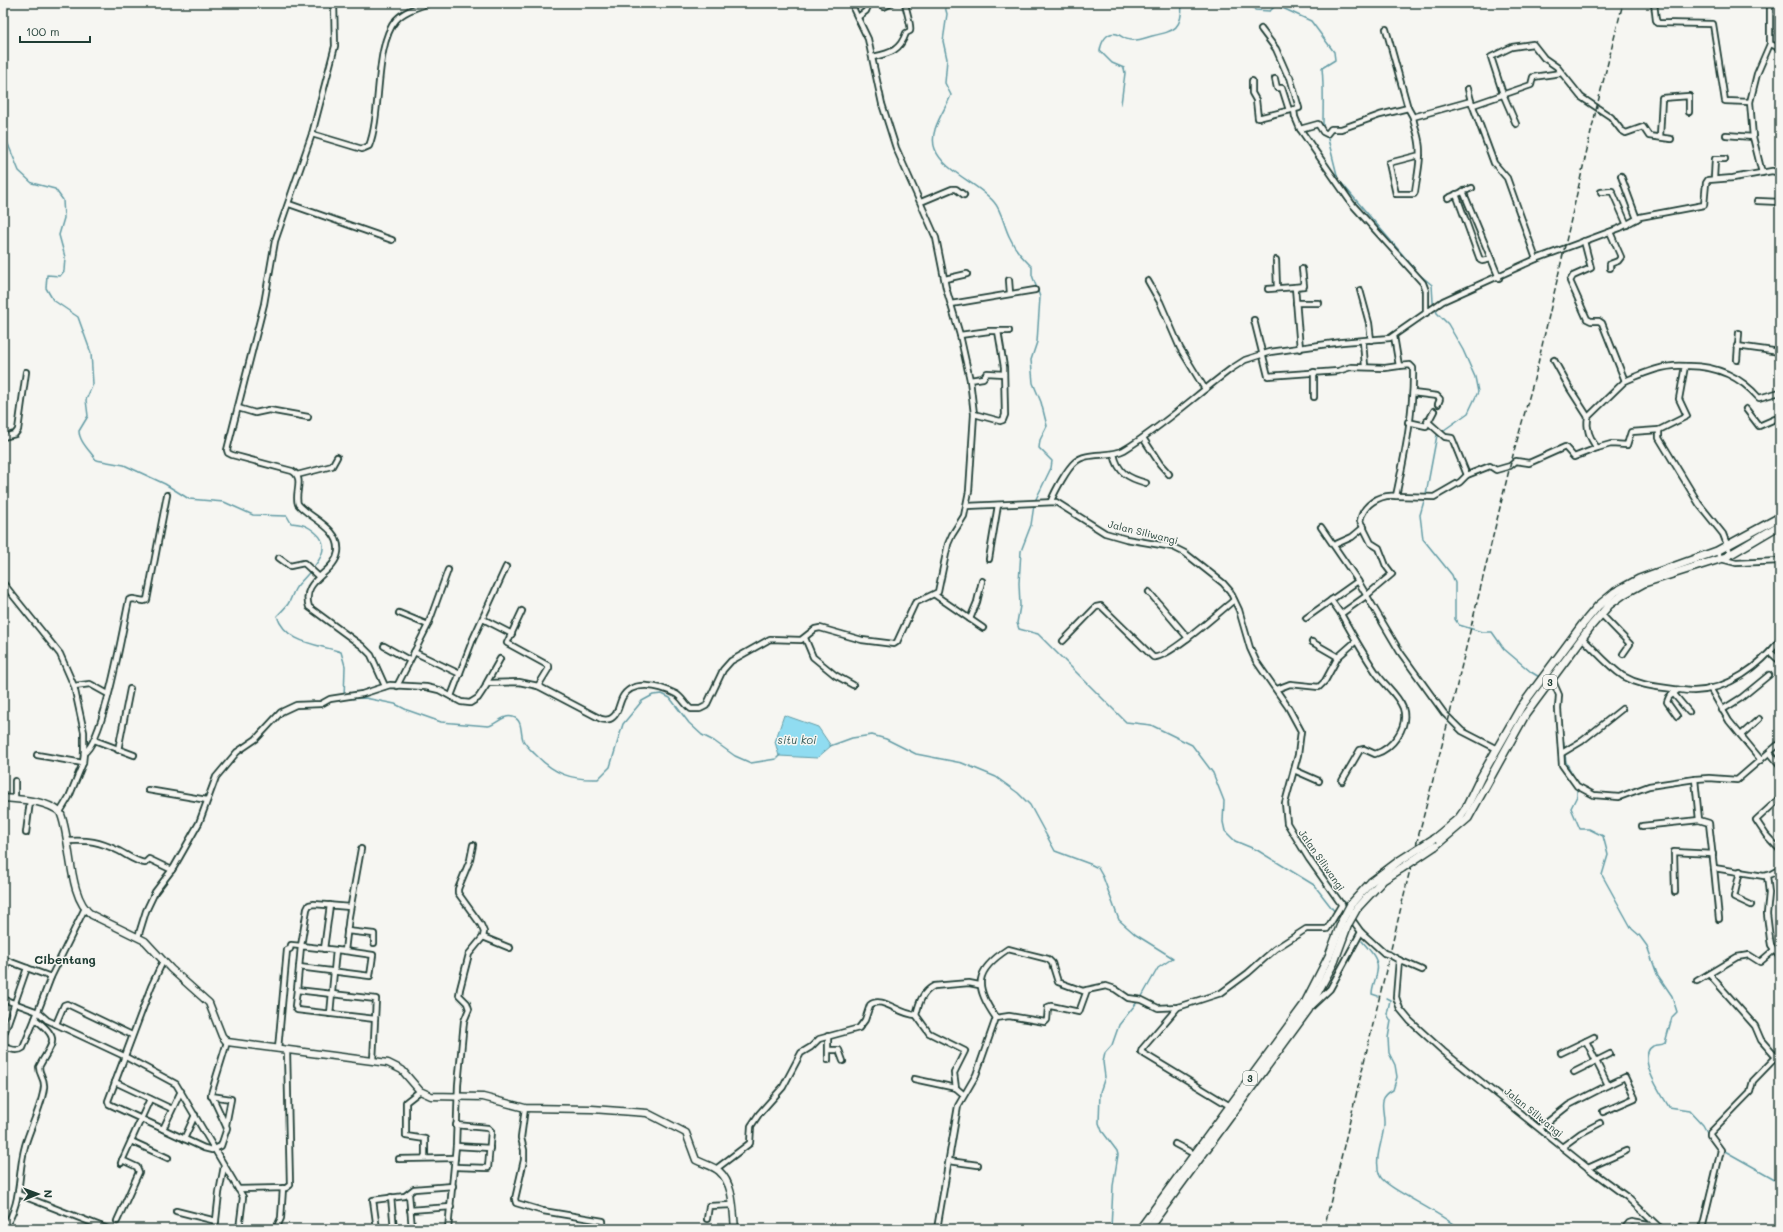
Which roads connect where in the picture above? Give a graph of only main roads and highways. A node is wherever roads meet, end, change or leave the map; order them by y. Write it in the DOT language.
graph roads {
  1 [pos="1780,516"];
  2 [pos="1780,525"];
  3 [pos="1400,865"];
  4 [pos="1345,921"];
  5 [pos="1158,1210"];
  6 [pos="1140,1229"];
  7 [pos="1148,1229"];
  1 -- 3 [label="main road, 3, bridge"];
  2 -- 3 [label="main road, 3, bridge"];
  3 -- 4 [label="main road, 3, bridge"];
  4 -- 5 [label="main road, 3"];
  4 -- 5 [label="main road, 3"];
  5 -- 6 [label="main road, 3"];
  5 -- 7 [label="main road, 3"];
}
